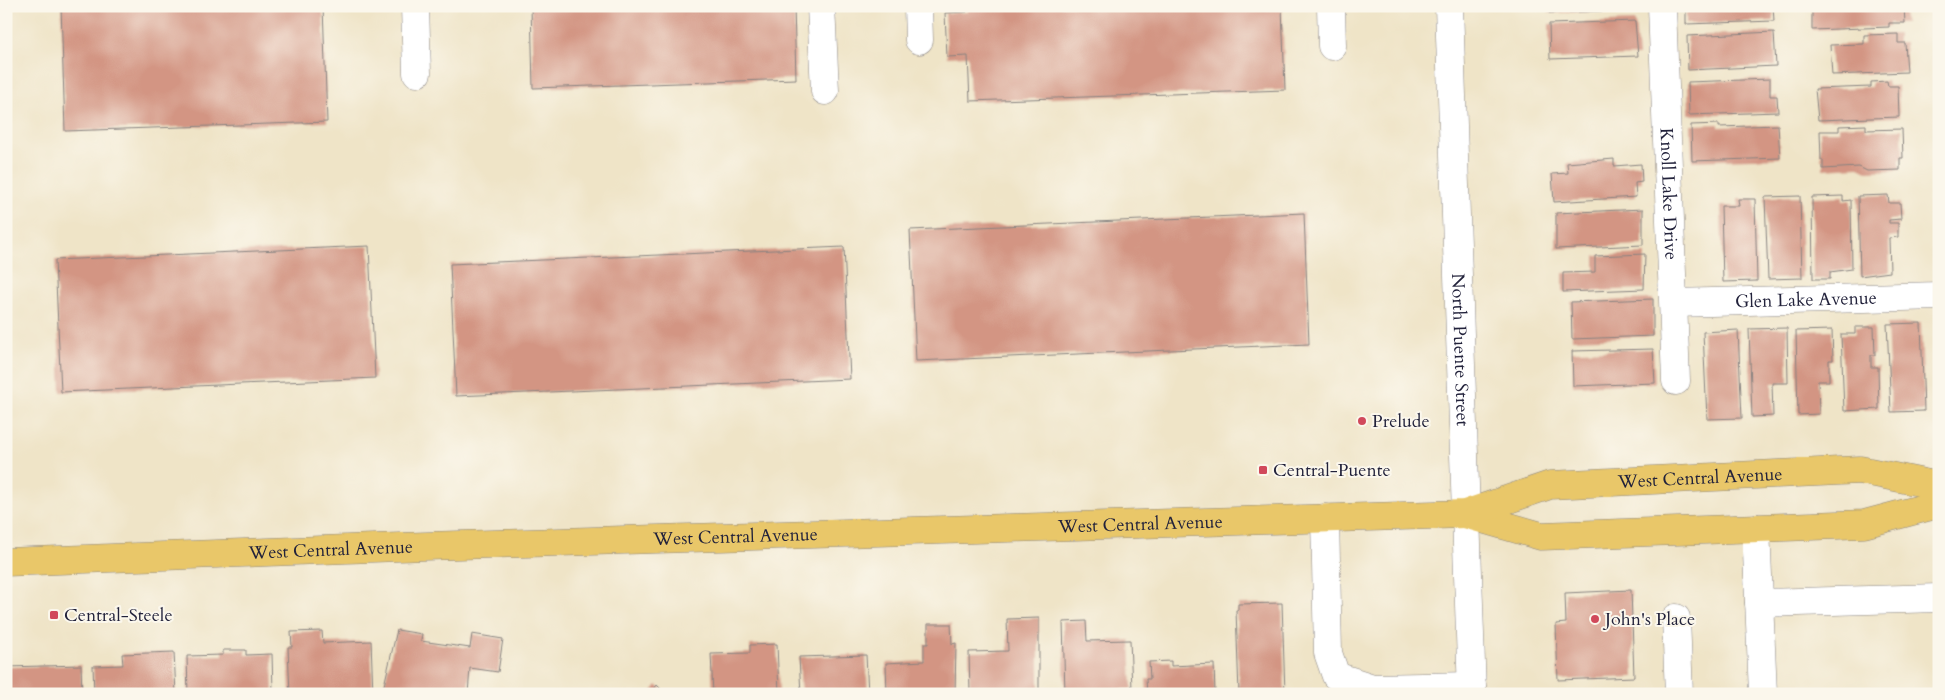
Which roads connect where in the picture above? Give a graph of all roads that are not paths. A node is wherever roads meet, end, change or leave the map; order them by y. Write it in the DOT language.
graph roads {
  1 [pos="415,6"];
  2 [pos="821,6"];
  3 [pos="918,6"];
  4 [pos="1331,6"];
  5 [pos="1449,6"];
  6 [pos="1662,6"];
  7 [pos="918,40"];
  8 [pos="1332,46"];
  9 [pos="417,73"];
  10 [pos="825,91"];
  11 [pos="1939,296"];
  12 [pos="1674,302"];
  13 [pos="1676,381"];
  14 [pos="1939,486"];
  15 [pos="1939,504"];
  16 [pos="1465,514"];
  17 [pos="1324,518"];
  18 [pos="1756,528"];
  19 [pos="6,562"];
  20 [pos="1939,598"];
  21 [pos="1759,603"];
  22 [pos="1676,618"];
  23 [pos="1472,690"];
  24 [pos="1679,694"];
  25 [pos="1763,694"];
  1 -- 9 [label="street"];
  2 -- 10 [label="street"];
  3 -- 7 [label="street"];
  4 -- 8 [label="street"];
  5 -- 16 [label="street, North Puente Street"];
  6 -- 12 [label="street, Knoll Lake Drive"];
  11 -- 12 [label="street, Glen Lake Avenue"];
  12 -- 13 [label="street, Knoll Lake Drive"];
  14 -- 16 [label="main road, West Central Avenue"];
  15 -- 18 [label="main road, West Central Avenue"];
  16 -- 17 [label="main road, West Central Avenue"];
  16 -- 18 [label="main road, West Central Avenue"];
  16 -- 23 [label="street, North Puente Street"];
  17 -- 19 [label="main road, West Central Avenue"];
  17 -- 23 [label="street"];
  18 -- 21 [label="street"];
  20 -- 21 [label="street"];
  21 -- 25 [label="street"];
  22 -- 24 [label="street"];
}
